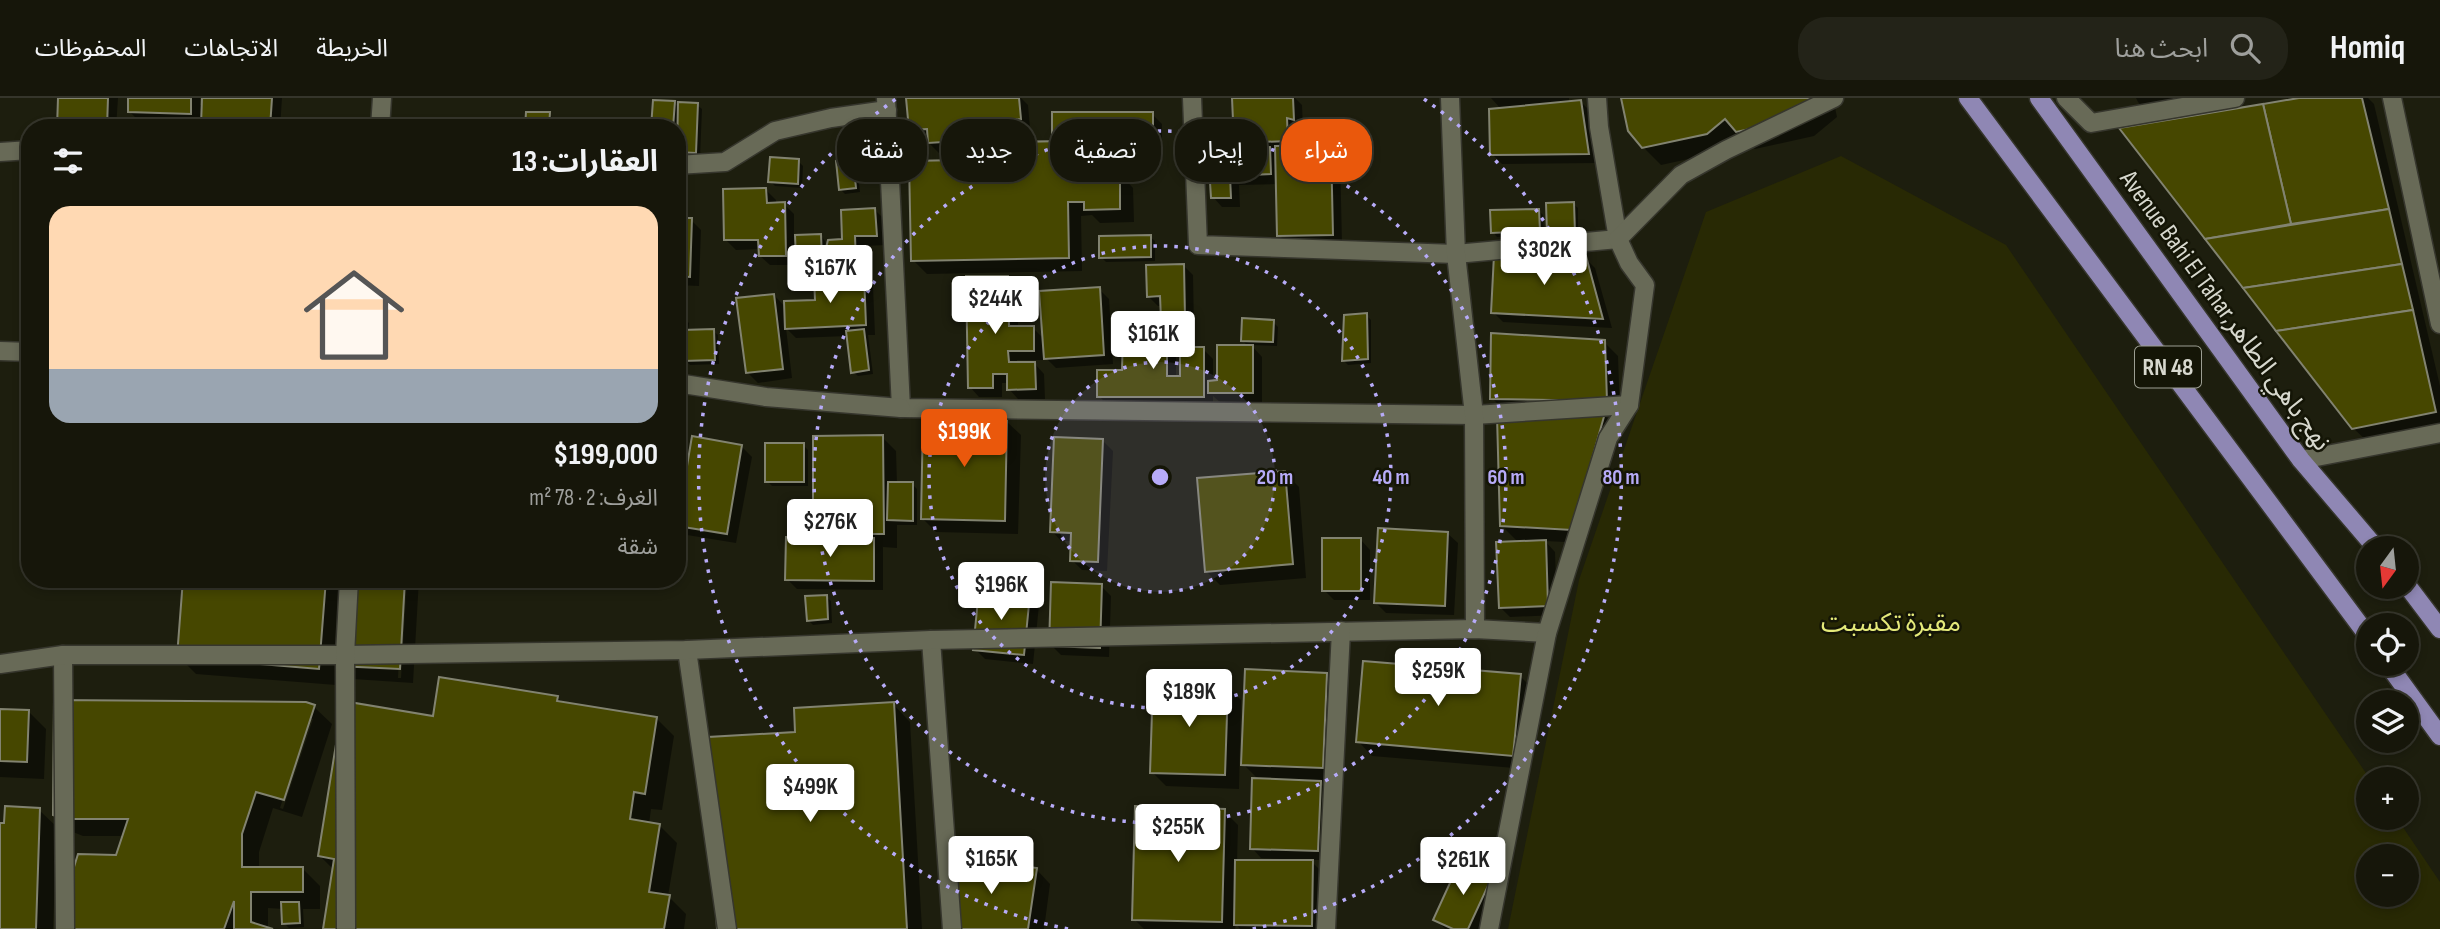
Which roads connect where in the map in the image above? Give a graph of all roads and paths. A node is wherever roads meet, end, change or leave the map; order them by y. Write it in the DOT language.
graph roads {
  1 [pos="382,98"];
  2 [pos="1192,98"];
  3 [pos="1450,98"];
  4 [pos="1597,98"];
  5 [pos="1834,98"];
  6 [pos="1968,98"];
  7 [pos="2039,98"];
  8 [pos="2066,98"];
  9 [pos="2085,98"];
  10 [pos="2235,98"];
  11 [pos="2392,98"];
  12 [pos="887,104"];
  13 [pos="381,119"];
  14 [pos="2091,123"];
  15 [pos="21,151"];
  16 [pos="0,152"];
  17 [pos="686,164"];
  18 [pos="1618,239"];
  19 [pos="1456,254"];
  20 [pos="2440,324"];
  21 [pos="0,351"];
  22 [pos="21,352"];
  23 [pos="686,384"];
  24 [pos="1629,405"];
  25 [pos="901,408"];
  26 [pos="1474,415"];
  27 [pos="2440,432"];
  28 [pos="2301,460"];
  29 [pos="2366,536"];
  30 [pos="349,588"];
  31 [pos="2417,599"];
  32 [pos="2356,620"];
  33 [pos="1475,629"];
  34 [pos="2440,629"];
  35 [pos="1341,631"];
  36 [pos="1547,633"];
  37 [pos="932,640"];
  38 [pos="687,650"];
  39 [pos="345,654"];
  40 [pos="63,655"];
  41 [pos="0,664"];
  42 [pos="2397,676"];
  43 [pos="2440,736"];
  44 [pos="65,929"];
  45 [pos="345,929"];
  46 [pos="727,929"];
  47 [pos="952,929"];
  48 [pos="1326,929"];
  49 [pos="1489,929"];
  1 -- 13 [label="street"];
  2 -- 19 [label="street"];
  3 -- 19 [label="street"];
  4 -- 18 [label="street"];
  5 -- 18 [label="street"];
  6 -- 32 [label="main road, RN 48"];
  7 -- 28 [label="main road, Avenue Bahi El Tahar,نهج باهي الطاهر / RN 48"];
  8 -- 14 [label="street"];
  9 -- 14 [label="street"];
  10 -- 14 [label="street"];
  11 -- 20 [label="street"];
  12 -- 17 [label="street"];
  12 -- 25 [label="street"];
  15 -- 16 [label="street"];
  18 -- 19 [label="street"];
  18 -- 24 [label="street"];
  19 -- 26 [label="street"];
  21 -- 22 [label="street"];
  23 -- 25 [label="street"];
  24 -- 26 [label="street"];
  24 -- 36 [label="street"];
  25 -- 26 [label="street"];
  26 -- 33 [label="street"];
  27 -- 28 [label="street"];
  28 -- 29 [label="main road, Avenue Bahi El Tahar,نهج باهي الطاهر / RN 48"];
  30 -- 39 [label="street"];
  31 -- 34 [label="main road"];
  33 -- 35 [label="street"];
  33 -- 36 [label="street"];
  35 -- 37 [label="street"];
  35 -- 48 [label="street"];
  36 -- 49 [label="street"];
  37 -- 38 [label="street"];
  37 -- 47 [label="street"];
  38 -- 39 [label="street"];
  38 -- 46 [label="street"];
  39 -- 40 [label="street"];
  39 -- 45 [label="street"];
  40 -- 41 [label="street"];
  40 -- 44 [label="street"];
  42 -- 43 [label="main road"];
}
